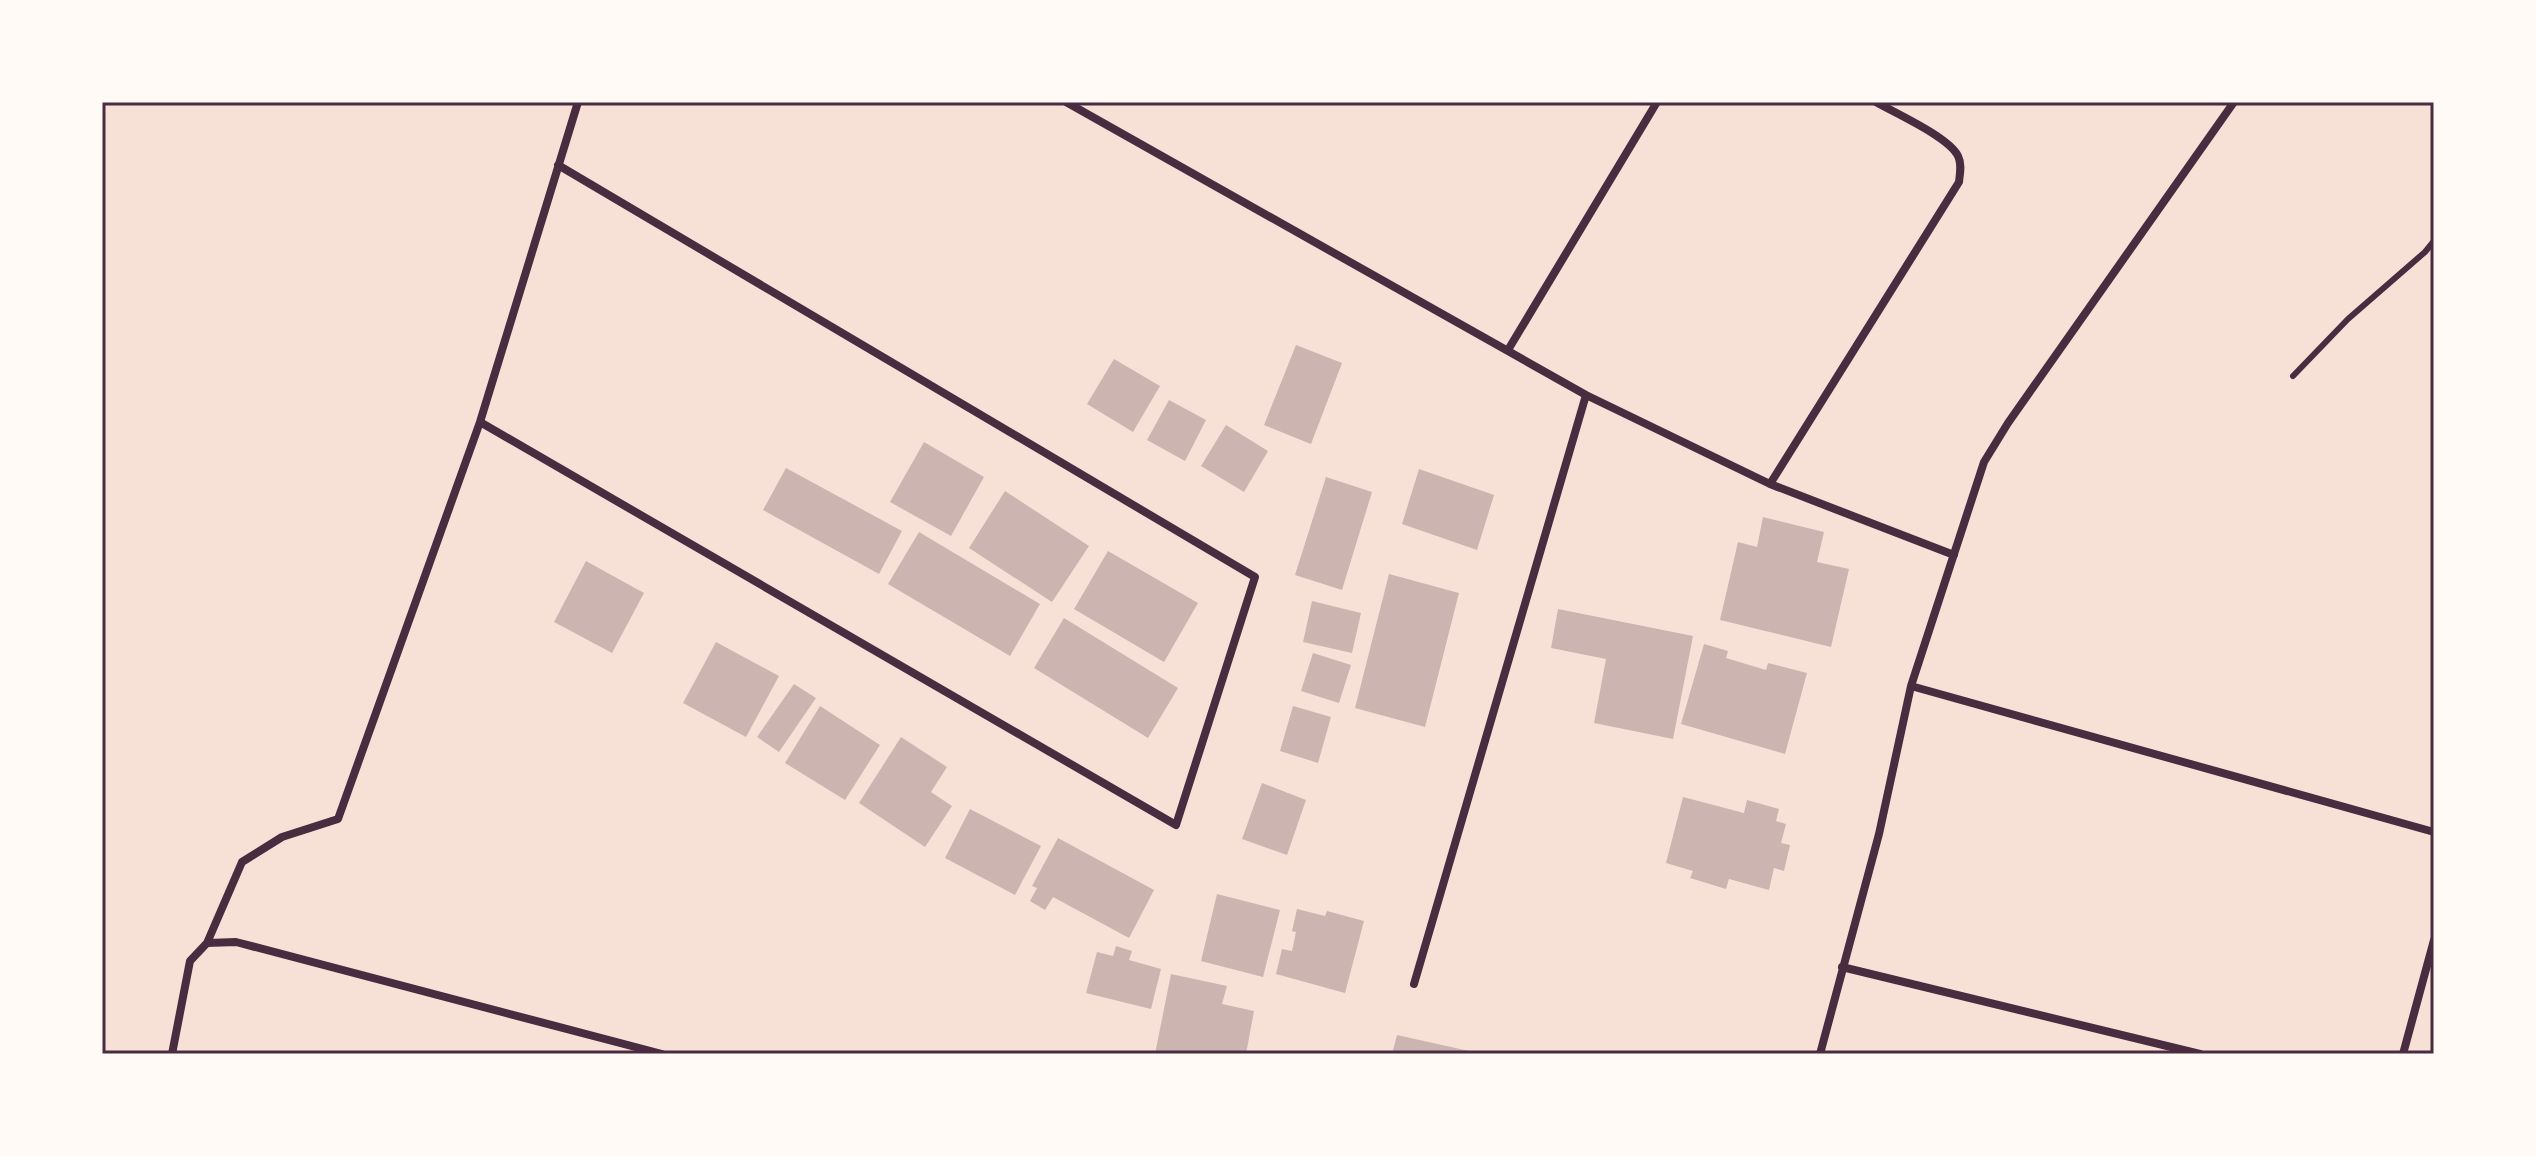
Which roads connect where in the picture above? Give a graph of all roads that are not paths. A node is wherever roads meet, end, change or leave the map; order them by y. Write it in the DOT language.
graph roads {
  1 [pos="578,102"];
  2 [pos="1066,102"];
  3 [pos="1657,102"];
  4 [pos="1876,102"];
  5 [pos="2234,102"];
  6 [pos="558,165"];
  7 [pos="2434,241"];
  8 [pos="1508,350"];
  9 [pos="2293,376"];
  10 [pos="1586,395"];
  11 [pos="480,422"];
  12 [pos="1770,484"];
  13 [pos="1954,555"];
  14 [pos="1911,686"];
  15 [pos="2434,832"];
  16 [pos="2434,940"];
  17 [pos="207,943"];
  18 [pos="1842,967"];
  19 [pos="1414,984"];
  20 [pos="172,1054"];
  21 [pos="662,1054"];
  22 [pos="1820,1054"];
  23 [pos="2200,1054"];
  24 [pos="2403,1054"];
  1 -- 6 [label="street"];
  2 -- 8 [label="street"];
  3 -- 8 [label="street"];
  4 -- 12 [label="street"];
  5 -- 13 [label="street"];
  6 -- 11 [label="street"];
  6 -- 11 [label="street"];
  7 -- 9 [label="lane"];
  8 -- 10 [label="street"];
  10 -- 12 [label="street"];
  10 -- 19 [label="street"];
  11 -- 17 [label="street"];
  12 -- 13 [label="street"];
  13 -- 14 [label="street"];
  14 -- 15 [label="street"];
  14 -- 18 [label="street"];
  16 -- 24 [label="street"];
  17 -- 20 [label="street"];
  17 -- 21 [label="street"];
  18 -- 22 [label="street"];
  18 -- 23 [label="street"];
}
